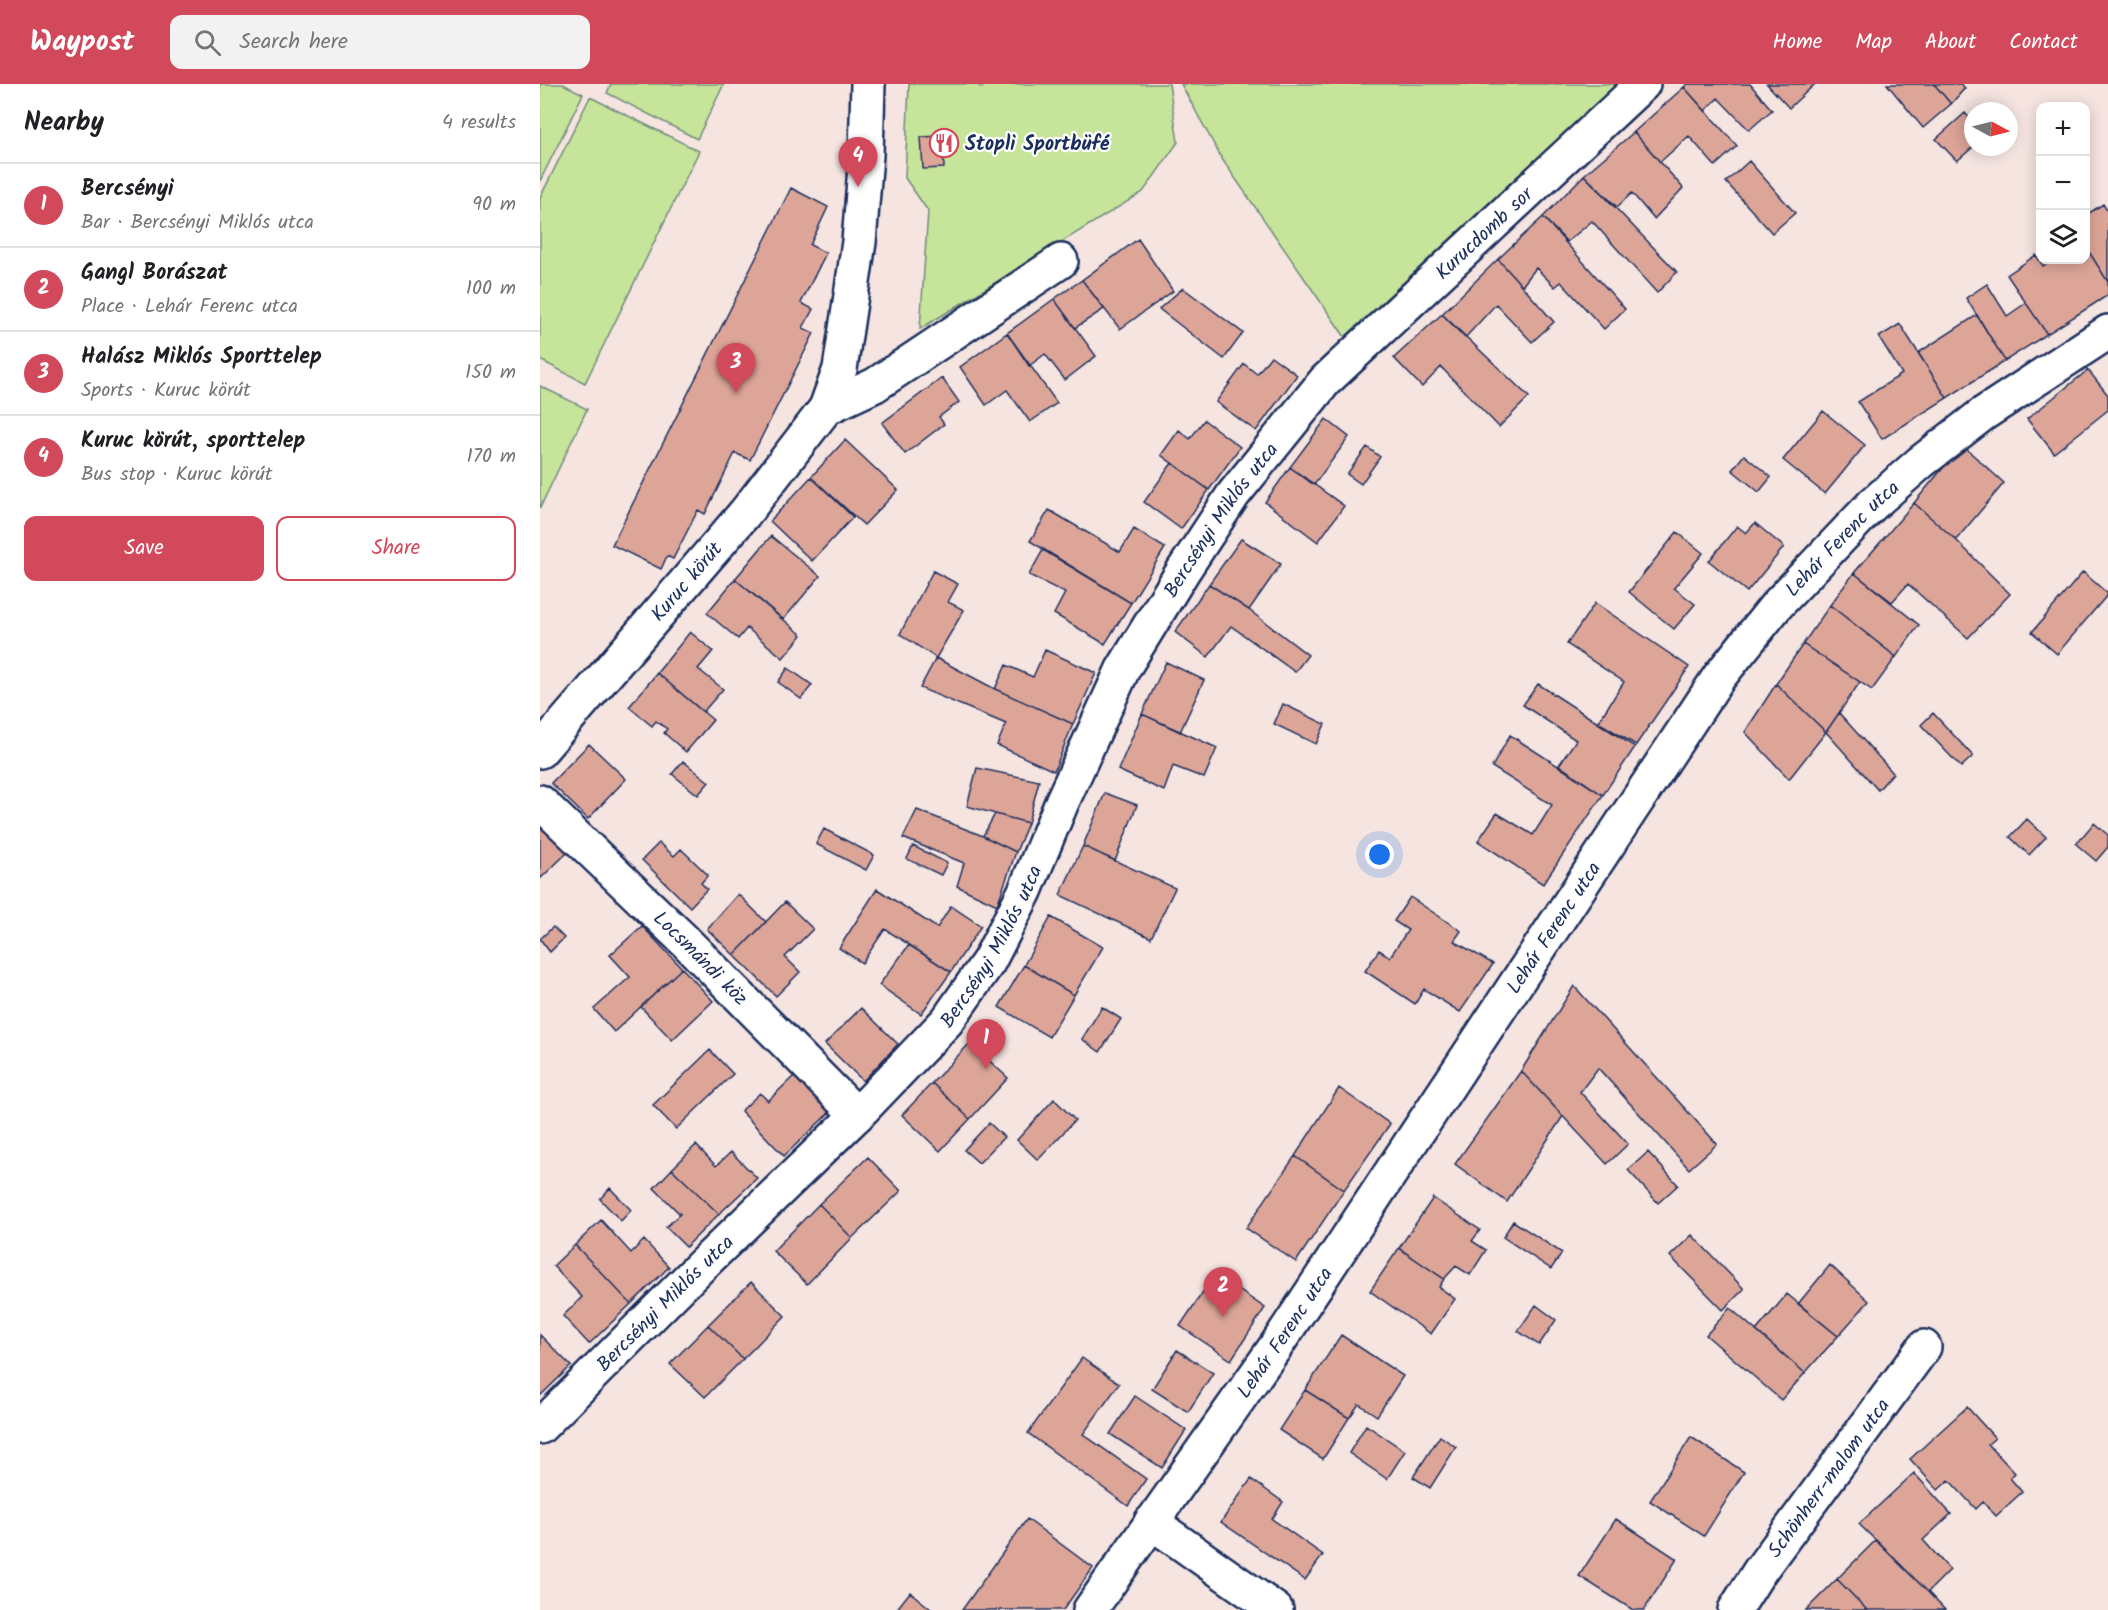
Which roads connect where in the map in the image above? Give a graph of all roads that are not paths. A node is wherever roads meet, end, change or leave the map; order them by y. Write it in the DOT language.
graph roads {
  1 [pos="868,84"];
  2 [pos="1643,84"];
  3 [pos="1061,261"];
  4 [pos="2108,332"];
  5 [pos="1325,381"];
  6 [pos="826,408"];
  7 [pos="540,750"];
  8 [pos="540,802"];
  9 [pos="857,1115"];
  10 [pos="1924,1347"];
  11 [pos="540,1427"];
  12 [pos="1151,1522"];
  13 [pos="1090,1610"];
  14 [pos="1276,1610"];
  15 [pos="1735,1610"];
  1 -- 6 [label="street, Kuruc körút"];
  2 -- 5 [label="street, Kurucdomb sor"];
  3 -- 6 [label="street, Kuruc körút"];
  4 -- 12 [label="street, Lehár Ferenc utca"];
  5 -- 9 [label="street, Bercsényi Miklós utca"];
  6 -- 7 [label="street, Kuruc körút"];
  8 -- 9 [label="street, Locsmándi köz"];
  9 -- 11 [label="street, Bercsényi Miklós utca"];
  10 -- 15 [label="street, Schönherr-malom utca"];
  12 -- 13 [label="street, Lehár Ferenc utca"];
  12 -- 14 [label="street"];
}
